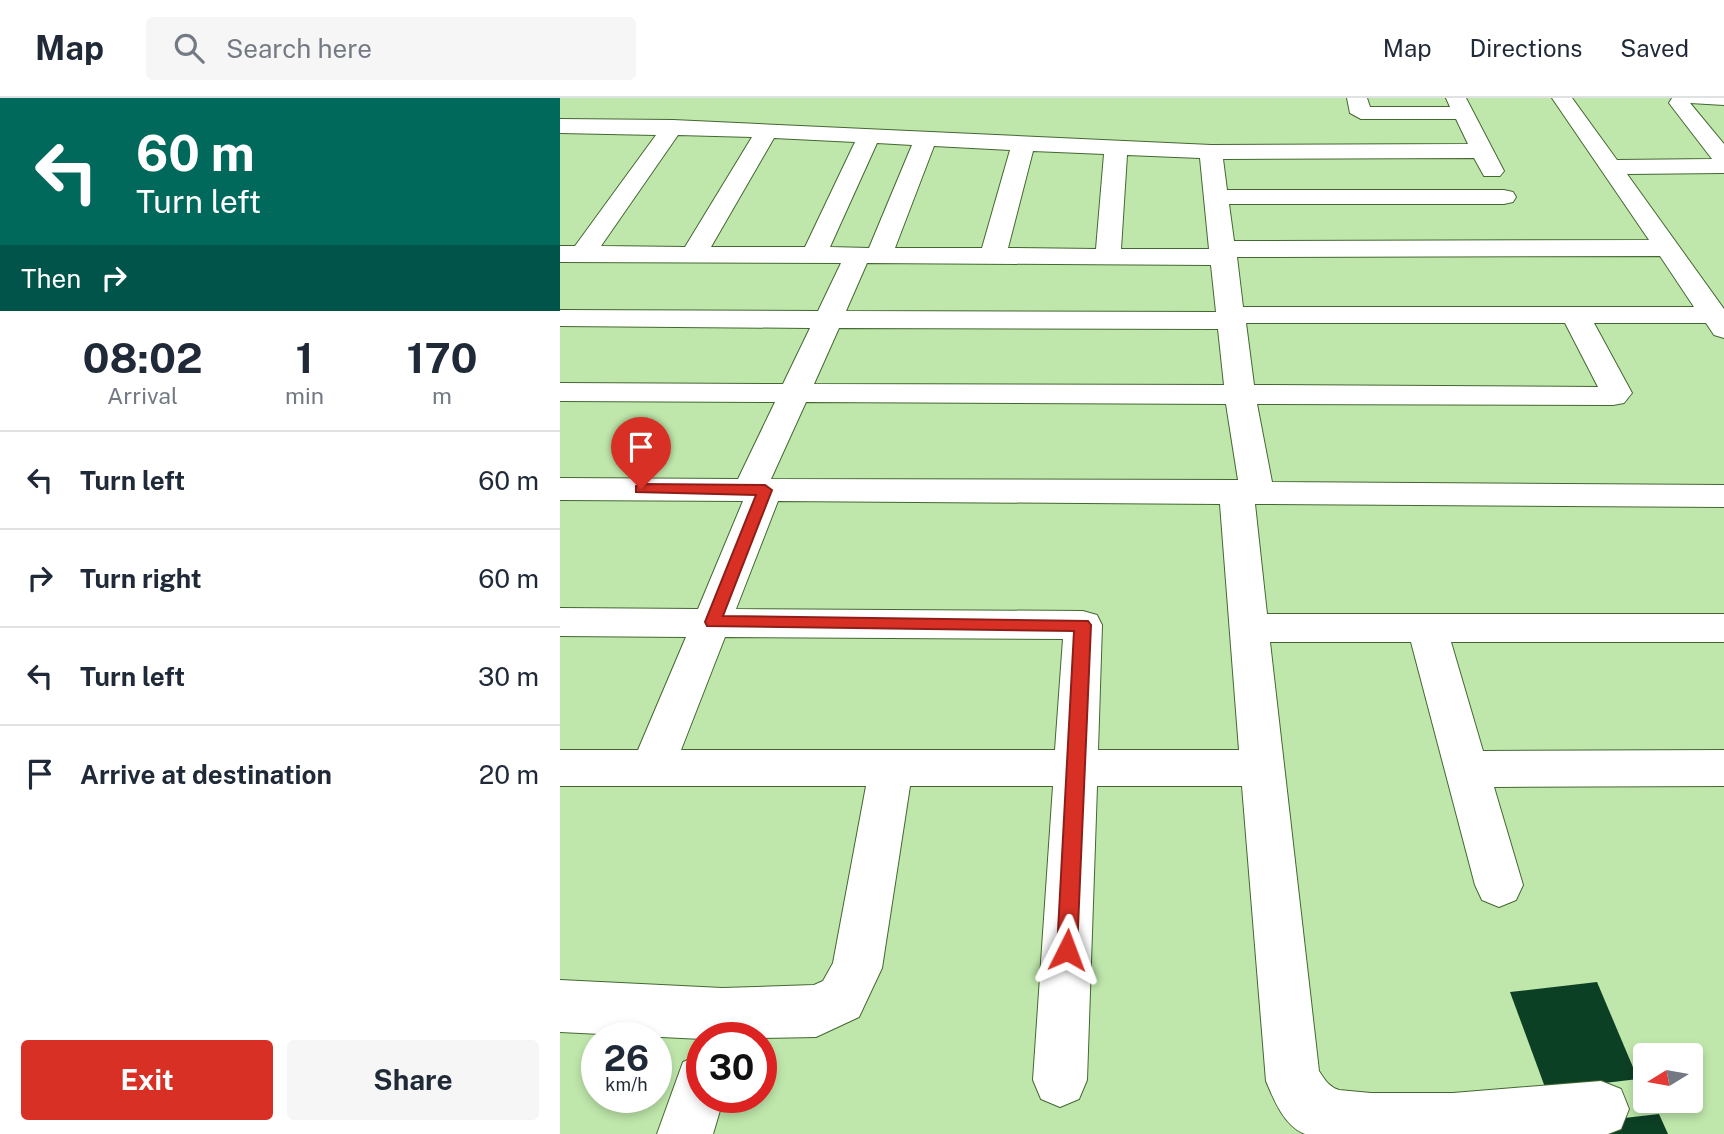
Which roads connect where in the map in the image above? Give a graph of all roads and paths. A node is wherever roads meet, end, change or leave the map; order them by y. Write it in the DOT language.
graph roads {
  1 [pos="1357,98"];
  2 [pos="1562,98"];
  3 [pos="1684,98"];
  4 [pos="1693,98"];
  5 [pos="1724,99"];
  6 [pos="1460,106"];
  7 [pos="570,126"];
  8 [pos="673,127"];
  9 [pos="767,131"];
  10 [pos="1715,135"];
  11 [pos="869,136"];
  12 [pos="926,139"];
  13 [pos="1023,144"];
  14 [pos="1116,148"];
  15 [pos="560,149"];
  16 [pos="1482,151"];
  17 [pos="1211,152"];
  18 [pos="1724,159"];
  19 [pos="1724,166"];
  20 [pos="1609,167"];
  21 [pos="1216,197"];
  22 [pos="1517,223"];
  23 [pos="1667,248"];
  24 [pos="1223,253"];
  25 [pos="571,254"];
  26 [pos="693,255"];
  27 [pos="814,255"];
  28 [pos="869,255"];
  29 [pos="993,256"];
  30 [pos="1108,256"];
  31 [pos="1693,285"];
  32 [pos="1724,285"];
  33 [pos="1575,315"];
  34 [pos="828,317"];
  35 [pos="560,318"];
  36 [pos="1231,318"];
  37 [pos="1719,322"];
  38 [pos="560,392"];
  39 [pos="792,393"];
  40 [pos="1240,395"];
  41 [pos="560,489"];
  42 [pos="757,490"];
  43 [pos="1247,491"];
  44 [pos="1724,496"];
  45 [pos="560,622"];
  46 [pos="713,622"];
  47 [pos="1250,628"];
  48 [pos="1427,628"];
  49 [pos="1724,628"];
  50 [pos="560,768"];
  51 [pos="652,768"];
  52 [pos="1261,768"];
  53 [pos="1724,768"];
  54 [pos="891,769"];
  55 [pos="1077,769"];
  56 [pos="1466,769"];
  57 [pos="1499,885"];
  58 [pos="560,1006"];
  59 [pos="687,1022"];
  60 [pos="745,1022"];
  61 [pos="1060,1080"];
  62 [pos="1601,1109"];
  63 [pos="692,1113"];
  64 [pos="685,1134"];
  1 -- 6 [label="street"];
  2 -- 20 [label="street"];
  3 -- 10 [label="street"];
  4 -- 5 [label="street"];
  6 -- 16 [label="street"];
  7 -- 8 [label="street"];
  7 -- 15 [label="street"];
  8 -- 9 [label="street"];
  8 -- 25 [label="street"];
  9 -- 11 [label="street"];
  9 -- 26 [label="street"];
  10 -- 18 [label="street"];
  11 -- 12 [label="street"];
  11 -- 27 [label="street"];
  12 -- 13 [label="street"];
  12 -- 28 [label="street"];
  13 -- 14 [label="street"];
  13 -- 29 [label="street"];
  14 -- 17 [label="street"];
  14 -- 30 [label="street"];
  16 -- 17 [label="street"];
  16 -- 22 [label="street"];
  17 -- 21 [label="street"];
  19 -- 20 [label="street"];
  20 -- 23 [label="street"];
  21 -- 22 [label="street"];
  21 -- 24 [label="street"];
  22 -- 23 [label="street"];
  22 -- 24 [label="street"];
  23 -- 31 [label="street"];
  24 -- 30 [label="street"];
  24 -- 36 [label="street"];
  25 -- 26 [label="street"];
  26 -- 27 [label="street"];
  27 -- 28 [label="street"];
  28 -- 29 [label="street"];
  28 -- 34 [label="street"];
  29 -- 30 [label="street"];
  31 -- 32 [label="street"];
  31 -- 37 [label="street"];
  33 -- 36 [label="street"];
  33 -- 37 [label="street"];
  33 -- 40 [label="street"];
  34 -- 35 [label="street"];
  34 -- 36 [label="street"];
  34 -- 39 [label="street"];
  36 -- 40 [label="street"];
  38 -- 39 [label="street"];
  39 -- 40 [label="street"];
  39 -- 42 [label="street"];
  40 -- 43 [label="street"];
  41 -- 42 [label="street"];
  42 -- 43 [label="street"];
  42 -- 46 [label="street"];
  43 -- 44 [label="street"];
  43 -- 47 [label="street"];
  45 -- 46 [label="street"];
  46 -- 51 [label="street"];
  46 -- 55 [label="street"];
  47 -- 48 [label="street"];
  47 -- 52 [label="street"];
  48 -- 49 [label="street"];
  48 -- 56 [label="street"];
  50 -- 51 [label="street"];
  51 -- 54 [label="street"];
  52 -- 55 [label="street"];
  52 -- 62 [label="street"];
  53 -- 56 [label="street"];
  54 -- 55 [label="street"];
  54 -- 60 [label="street"];
  55 -- 61 [label="street"];
  56 -- 57 [label="street"];
  58 -- 59 [label="street"];
  63 -- 64 [label="street"];
}
